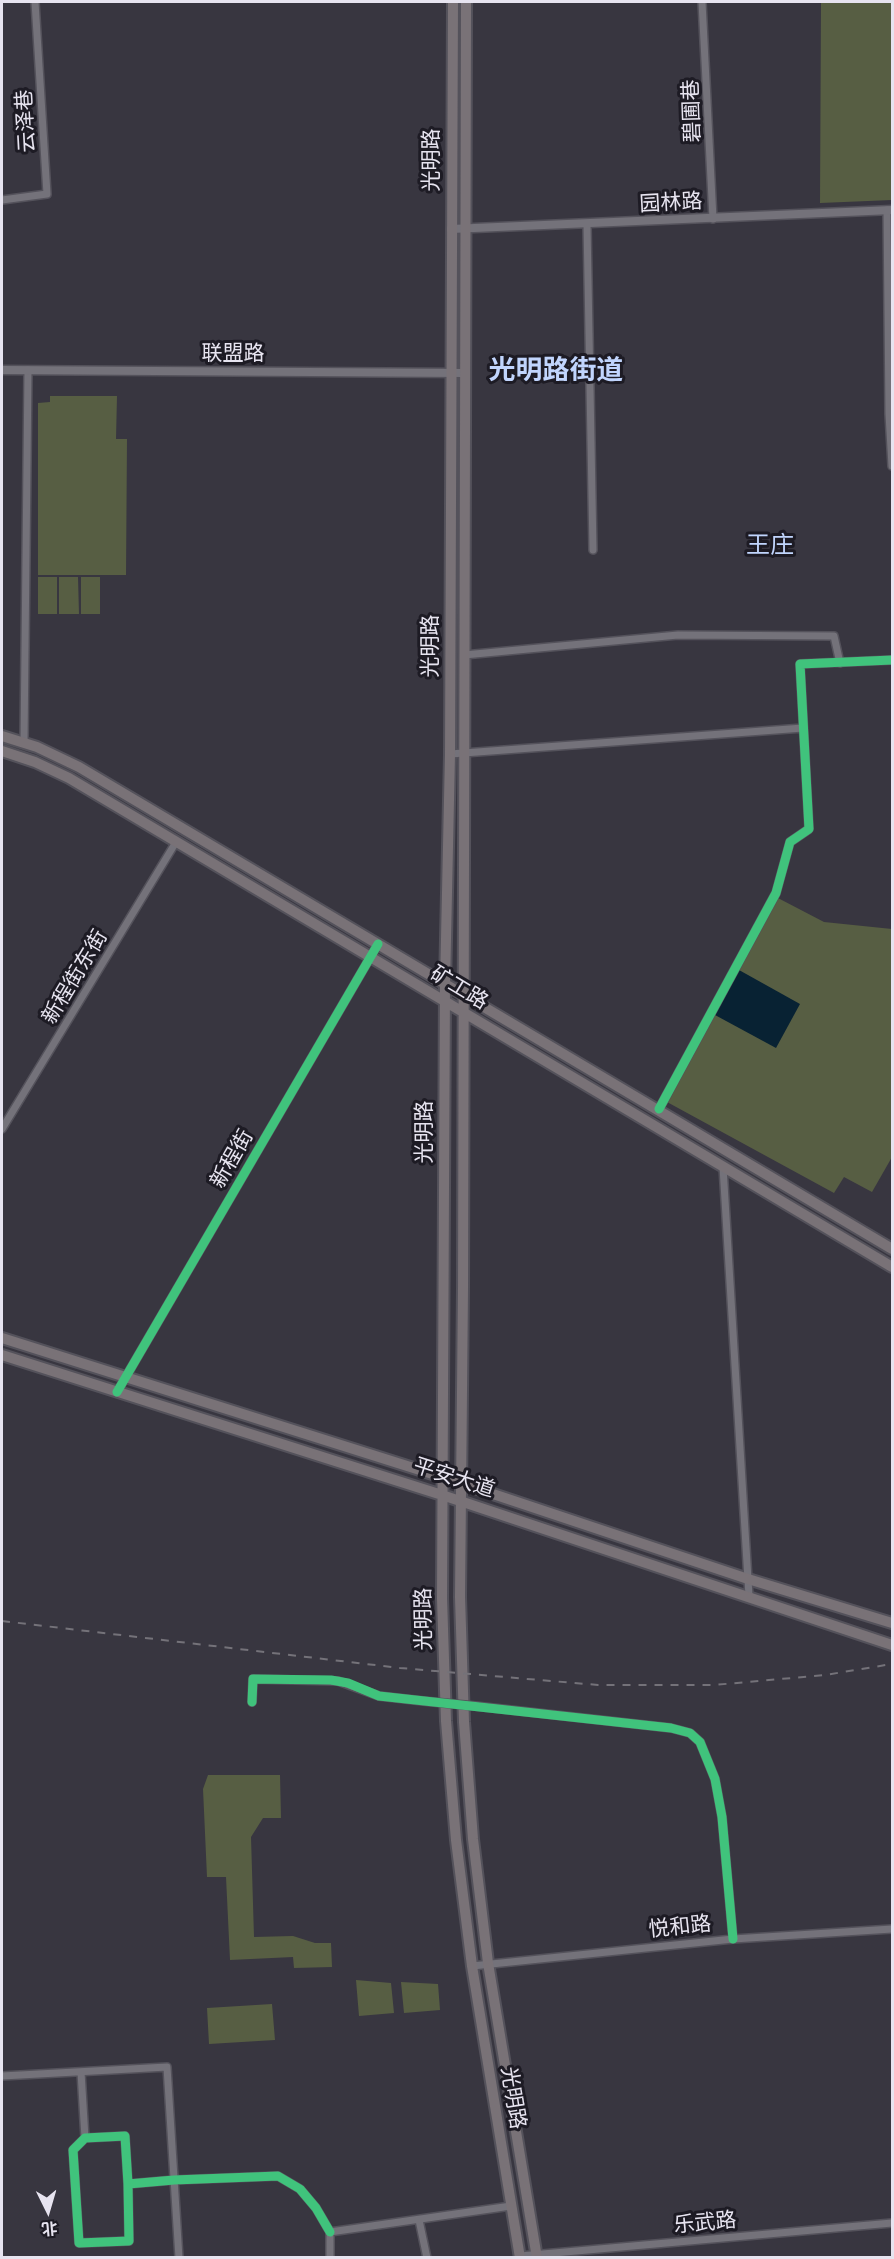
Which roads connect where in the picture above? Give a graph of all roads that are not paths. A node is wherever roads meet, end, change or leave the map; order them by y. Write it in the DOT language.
graph roads {
  1 [pos="35,2"];
  2 [pos="453,2"];
  3 [pos="466,2"];
  4 [pos="702,2"];
  5 [pos="2,200"];
  6 [pos="890,210"];
  7 [pos="713,219"];
  8 [pos="587,225"];
  9 [pos="451,229"];
  10 [pos="464,229"];
  11 [pos="2,370"];
  12 [pos="28,370"];
  13 [pos="451,373"];
  14 [pos="464,373"];
  15 [pos="892,466"];
  16 [pos="593,550"];
  17 [pos="464,655"];
  18 [pos="892,660"];
  19 [pos="840,663"];
  20 [pos="803,728"];
  21 [pos="2,736"];
  22 [pos="24,742"];
  23 [pos="2,751"];
  24 [pos="464,753"];
  25 [pos="450,754"];
  26 [pos="176,842"];
  27 [pos="378,944"];
  28 [pos="370,958"];
  29 [pos="446,985"];
  30 [pos="464,995"];
  31 [pos="446,1004"];
  32 [pos="464,1014"];
  33 [pos="659,1109"];
  34 [pos="2,1129"];
  35 [pos="723,1167"];
  36 [pos="892,1249"];
  37 [pos="892,1267"];
  38 [pos="2,1338"];
  39 [pos="2,1355"];
  40 [pos="125,1377"];
  41 [pos="117,1392"];
  42 [pos="442,1477"];
  43 [pos="462,1483"];
  44 [pos="442,1495"];
  45 [pos="461,1501"];
  46 [pos="748,1579"];
  47 [pos="749,1596"];
  48 [pos="892,1623"];
  49 [pos="892,1645"];
  50 [pos="252,1702"];
  51 [pos="892,1929"];
  52 [pos="734,1939"];
  53 [pos="488,1964"];
  54 [pos="472,1966"];
  55 [pos="81,2072"];
  56 [pos="2,2076"];
  57 [pos="85,2138"];
  58 [pos="174,2180"];
  59 [pos="128,2184"];
  60 [pos="511,2206"];
  61 [pos="419,2220"];
  62 [pos="892,2223"];
  63 [pos="330,2232"];
  64 [pos="537,2256"];
  65 [pos="520,2257"];
  66 [pos="178,2258"];
  67 [pos="330,2258"];
  68 [pos="428,2258"];
  1 -- 5 [label="street, 云泽巷"];
  2 -- 9 [label="main road, 光明路"];
  3 -- 10 [label="main road, 光明路"];
  4 -- 7 [label="street, 碧圃巷"];
  6 -- 7 [label="street, 园林路"];
  6 -- 15 [label="street"];
  7 -- 8 [label="street, 园林路"];
  8 -- 10 [label="street, 园林路"];
  8 -- 16 [label="street"];
  9 -- 10 [label="street, 园林路"];
  9 -- 13 [label="main road, 光明路"];
  10 -- 14 [label="main road, 光明路"];
  11 -- 12 [label="street, 联盟路"];
  12 -- 13 [label="street, 联盟路"];
  12 -- 22 [label="street"];
  13 -- 14 [label="street, 联盟路"];
  13 -- 25 [label="main road, 光明路"];
  14 -- 17 [label="main road, 光明路"];
  17 -- 19 [label="street"];
  17 -- 24 [label="main road, 光明路"];
  18 -- 19 [label="street"];
  19 -- 20 [label="street"];
  20 -- 24 [label="street"];
  20 -- 33 [label="street"];
  21 -- 22 [label="main road, 矿工路"];
  22 -- 27 [label="main road, 矿工路"];
  23 -- 26 [label="main road, 矿工路"];
  24 -- 25 [label="street"];
  24 -- 30 [label="main road, 光明路"];
  25 -- 29 [label="main road, 光明路"];
  26 -- 28 [label="main road, 矿工路"];
  26 -- 34 [label="street, 新程街东街"];
  27 -- 28 [label="street, 新程街"];
  27 -- 29 [label="main road, 矿工路"];
  28 -- 31 [label="main road, 矿工路"];
  28 -- 40 [label="street, 新程街"];
  29 -- 30 [label="main road, 矿工路"];
  29 -- 31 [label="main road, 光明路"];
  30 -- 32 [label="main road, 光明路"];
  30 -- 33 [label="main road, 矿工路"];
  31 -- 32 [label="main road, 矿工路"];
  31 -- 42 [label="main road, 光明路"];
  32 -- 35 [label="main road, 矿工路"];
  32 -- 43 [label="main road, 光明路"];
  33 -- 36 [label="main road, 矿工路"];
  35 -- 37 [label="main road, 矿工路"];
  35 -- 46 [label="street"];
  38 -- 40 [label="main road, 平安大道"];
  39 -- 41 [label="main road, 平安大道"];
  40 -- 41 [label="street, 新程街"];
  40 -- 42 [label="main road, 平安大道"];
  41 -- 44 [label="main road, 平安大道"];
  42 -- 43 [label="main road, 平安大道"];
  42 -- 44 [label="main road, 光明路"];
  43 -- 45 [label="main road, 光明路"];
  43 -- 46 [label="main road, 平安大道"];
  44 -- 45 [label="main road, 平安大道"];
  44 -- 54 [label="main road, 光明路"];
  45 -- 47 [label="main road, 平安大道"];
  45 -- 53 [label="main road, 光明路"];
  46 -- 47 [label="street"];
  46 -- 48 [label="main road, 平安大道"];
  47 -- 49 [label="main road, 平安大道"];
  50 -- 52 [label="street, bridge"];
  51 -- 52 [label="street, 悦和路"];
  52 -- 53 [label="street, 悦和路"];
  53 -- 54 [label="street, 悦和路"];
  53 -- 64 [label="main road, 光明路"];
  54 -- 60 [label="main road, 光明路"];
  55 -- 56 [label="street"];
  55 -- 57 [label="street"];
  55 -- 58 [label="street"];
  57 -- 59 [label="street"];
  57 -- 59 [label="street"];
  58 -- 59 [label="street"];
  58 -- 63 [label="street"];
  58 -- 66 [label="street"];
  60 -- 61 [label="street"];
  60 -- 65 [label="main road, 光明路"];
  61 -- 63 [label="street"];
  61 -- 68 [label="street"];
  62 -- 64 [label="street, 乐武路"];
  63 -- 67 [label="street"];
  64 -- 65 [label="street, 乐武路"];
}
